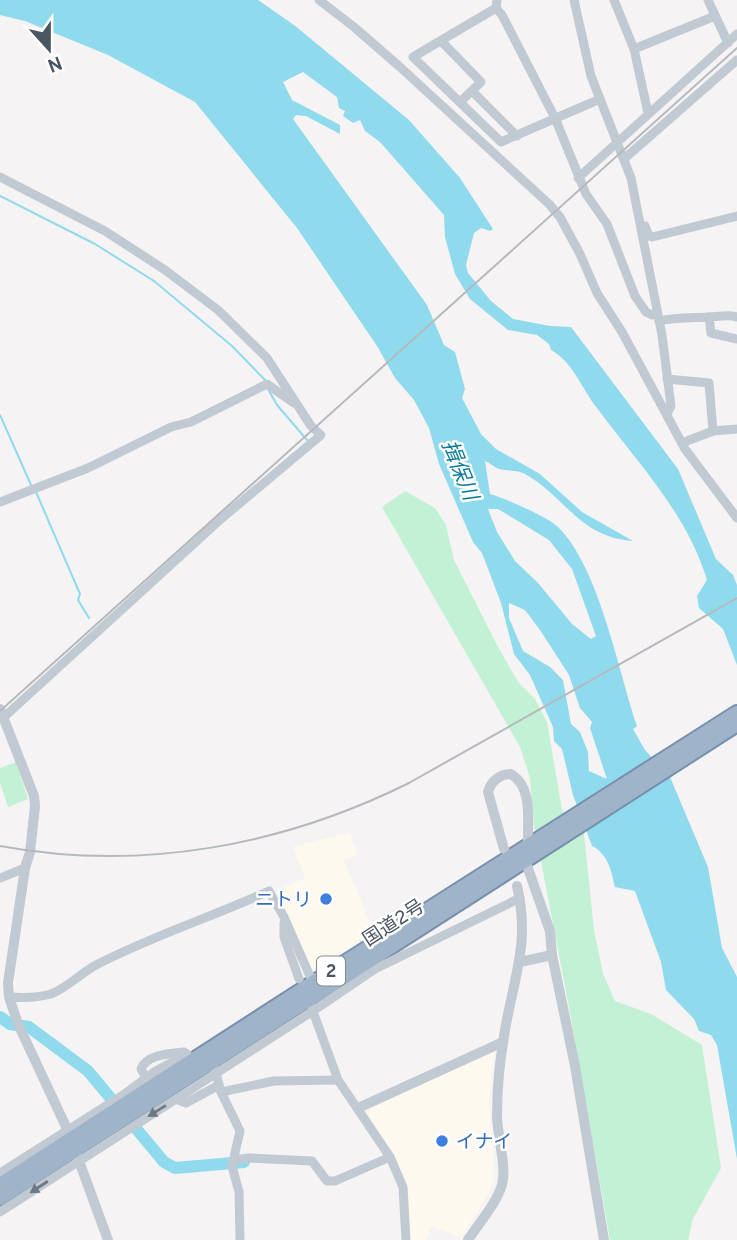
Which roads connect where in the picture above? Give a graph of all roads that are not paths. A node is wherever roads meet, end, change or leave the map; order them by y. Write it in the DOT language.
graph roads {
  1 [pos="319,0"];
  2 [pos="574,0"];
  3 [pos="614,0"];
  4 [pos="708,0"];
  5 [pos="497,4"];
  6 [pos="715,16"];
  7 [pos="737,34"];
  8 [pos="441,41"];
  9 [pos="728,43"];
  10 [pos="634,49"];
  11 [pos="735,66"];
  12 [pos="472,91"];
  13 [pos="600,99"];
  14 [pos="460,102"];
  15 [pos="648,113"];
  16 [pos="555,118"];
  17 [pos="517,135"];
  18 [pos="618,142"];
  19 [pos="625,158"];
  20 [pos="0,177"];
  21 [pos="578,178"];
  22 [pos="737,216"];
  23 [pos="639,219"];
  24 [pos="658,317"];
  25 [pos="709,317"];
  26 [pos="737,317"];
  27 [pos="737,339"];
  28 [pos="667,379"];
  29 [pos="298,406"];
  30 [pos="667,414"];
  31 [pos="737,429"];
  32 [pos="713,431"];
  33 [pos="682,443"];
  34 [pos="0,502"];
  35 [pos="737,518"];
  36 [pos="2,713"];
  37 [pos="737,713"];
  38 [pos="737,724"];
  39 [pos="504,849"];
  40 [pos="533,849"];
  41 [pos="25,868"];
  42 [pos="0,878"];
  43 [pos="517,886"];
  44 [pos="520,898"];
  45 [pos="284,918"];
  46 [pos="552,956"];
  47 [pos="520,962"];
  48 [pos="306,981"];
  49 [pos="9,997"];
  50 [pos="311,1005"];
  51 [pos="319,1037"];
  52 [pos="503,1042"];
  53 [pos="191,1057"];
  54 [pos="214,1068"];
  55 [pos="145,1076"];
  56 [pos="336,1080"];
  57 [pos="220,1088"];
  58 [pos="178,1100"];
  59 [pos="358,1108"];
  60 [pos="123,1113"];
  61 [pos="73,1146"];
  62 [pos="390,1157"];
  63 [pos="233,1160"];
  64 [pos="0,1173"];
  65 [pos="0,1185"];
  66 [pos="0,1198"];
  67 [pos="0,1212"];
  68 [pos="108,1240"];
  69 [pos="240,1240"];
  70 [pos="406,1240"];
  71 [pos="468,1240"];
  72 [pos="604,1240"];
  1 -- 30 [label="street"];
  2 -- 13 [label="street"];
  3 -- 10 [label="street"];
  4 -- 6 [label="street"];
  5 -- 8 [label="street"];
  5 -- 16 [label="street"];
  6 -- 9 [label="street"];
  6 -- 10 [label="street"];
  7 -- 9 [label="street"];
  8 -- 12 [label="street"];
  8 -- 14 [label="street"];
  9 -- 15 [label="street"];
  10 -- 15 [label="street"];
  11 -- 19 [label="street"];
  12 -- 14 [label="street"];
  12 -- 17 [label="street"];
  13 -- 16 [label="street"];
  13 -- 18 [label="street"];
  14 -- 17 [label="street"];
  15 -- 18 [label="street"];
  16 -- 17 [label="street"];
  16 -- 21 [label="street"];
  18 -- 19 [label="street"];
  18 -- 21 [label="street"];
  19 -- 23 [label="street"];
  20 -- 29 [label="street"];
  21 -- 24 [label="street"];
  22 -- 23 [label="street"];
  23 -- 24 [label="street"];
  24 -- 25 [label="street"];
  24 -- 28 [label="street"];
  25 -- 26 [label="street"];
  25 -- 27 [label="street"];
  28 -- 30 [label="street"];
  28 -- 32 [label="street"];
  29 -- 34 [label="street"];
  29 -- 36 [label="street"];
  30 -- 33 [label="street"];
  31 -- 32 [label="street"];
  32 -- 33 [label="street"];
  33 -- 35 [label="street"];
  36 -- 41 [label="street"];
  37 -- 40 [label="highway, 国道2号 / 2"];
  38 -- 40 [label="highway, 国道2号 / 2"];
  39 -- 40 [label="street"];
  40 -- 46 [label="street"];
  40 -- 48 [label="highway, 国道2号 / 2"];
  40 -- 50 [label="highway, 国道2号 / 2"];
  41 -- 42 [label="street"];
  41 -- 49 [label="street"];
  43 -- 44 [label="street"];
  44 -- 47 [label="street"];
  44 -- 50 [label="street"];
  45 -- 48 [label="street"];
  45 -- 48 [label="street"];
  45 -- 49 [label="street"];
  46 -- 47 [label="street"];
  46 -- 72 [label="street"];
  47 -- 52 [label="street"];
  48 -- 53 [label="highway, 国道2号 / 2"];
  49 -- 61 [label="street"];
  50 -- 54 [label="highway, 国道2号 / 2"];
  50 -- 56 [label="street"];
  51 -- 56 [label="street"];
  52 -- 59 [label="street"];
  52 -- 71 [label="street"];
  53 -- 55 [label="street"];
  53 -- 60 [label="highway, 国道2号 / 2"];
  54 -- 57 [label="street"];
  54 -- 60 [label="highway, 国道2号 / 2, one-way"];
  56 -- 57 [label="street"];
  56 -- 59 [label="street"];
  57 -- 58 [label="street"];
  57 -- 63 [label="street"];
  59 -- 62 [label="street"];
  60 -- 61 [label="highway, 国道2号 / 2"];
  61 -- 64 [label="street"];
  61 -- 65 [label="highway, 国道2号 / 2"];
  61 -- 66 [label="highway, 国道2号 / 2"];
  61 -- 67 [label="street, one-way"];
  61 -- 68 [label="street"];
  62 -- 63 [label="street"];
  62 -- 70 [label="street"];
  63 -- 69 [label="street"];
}
